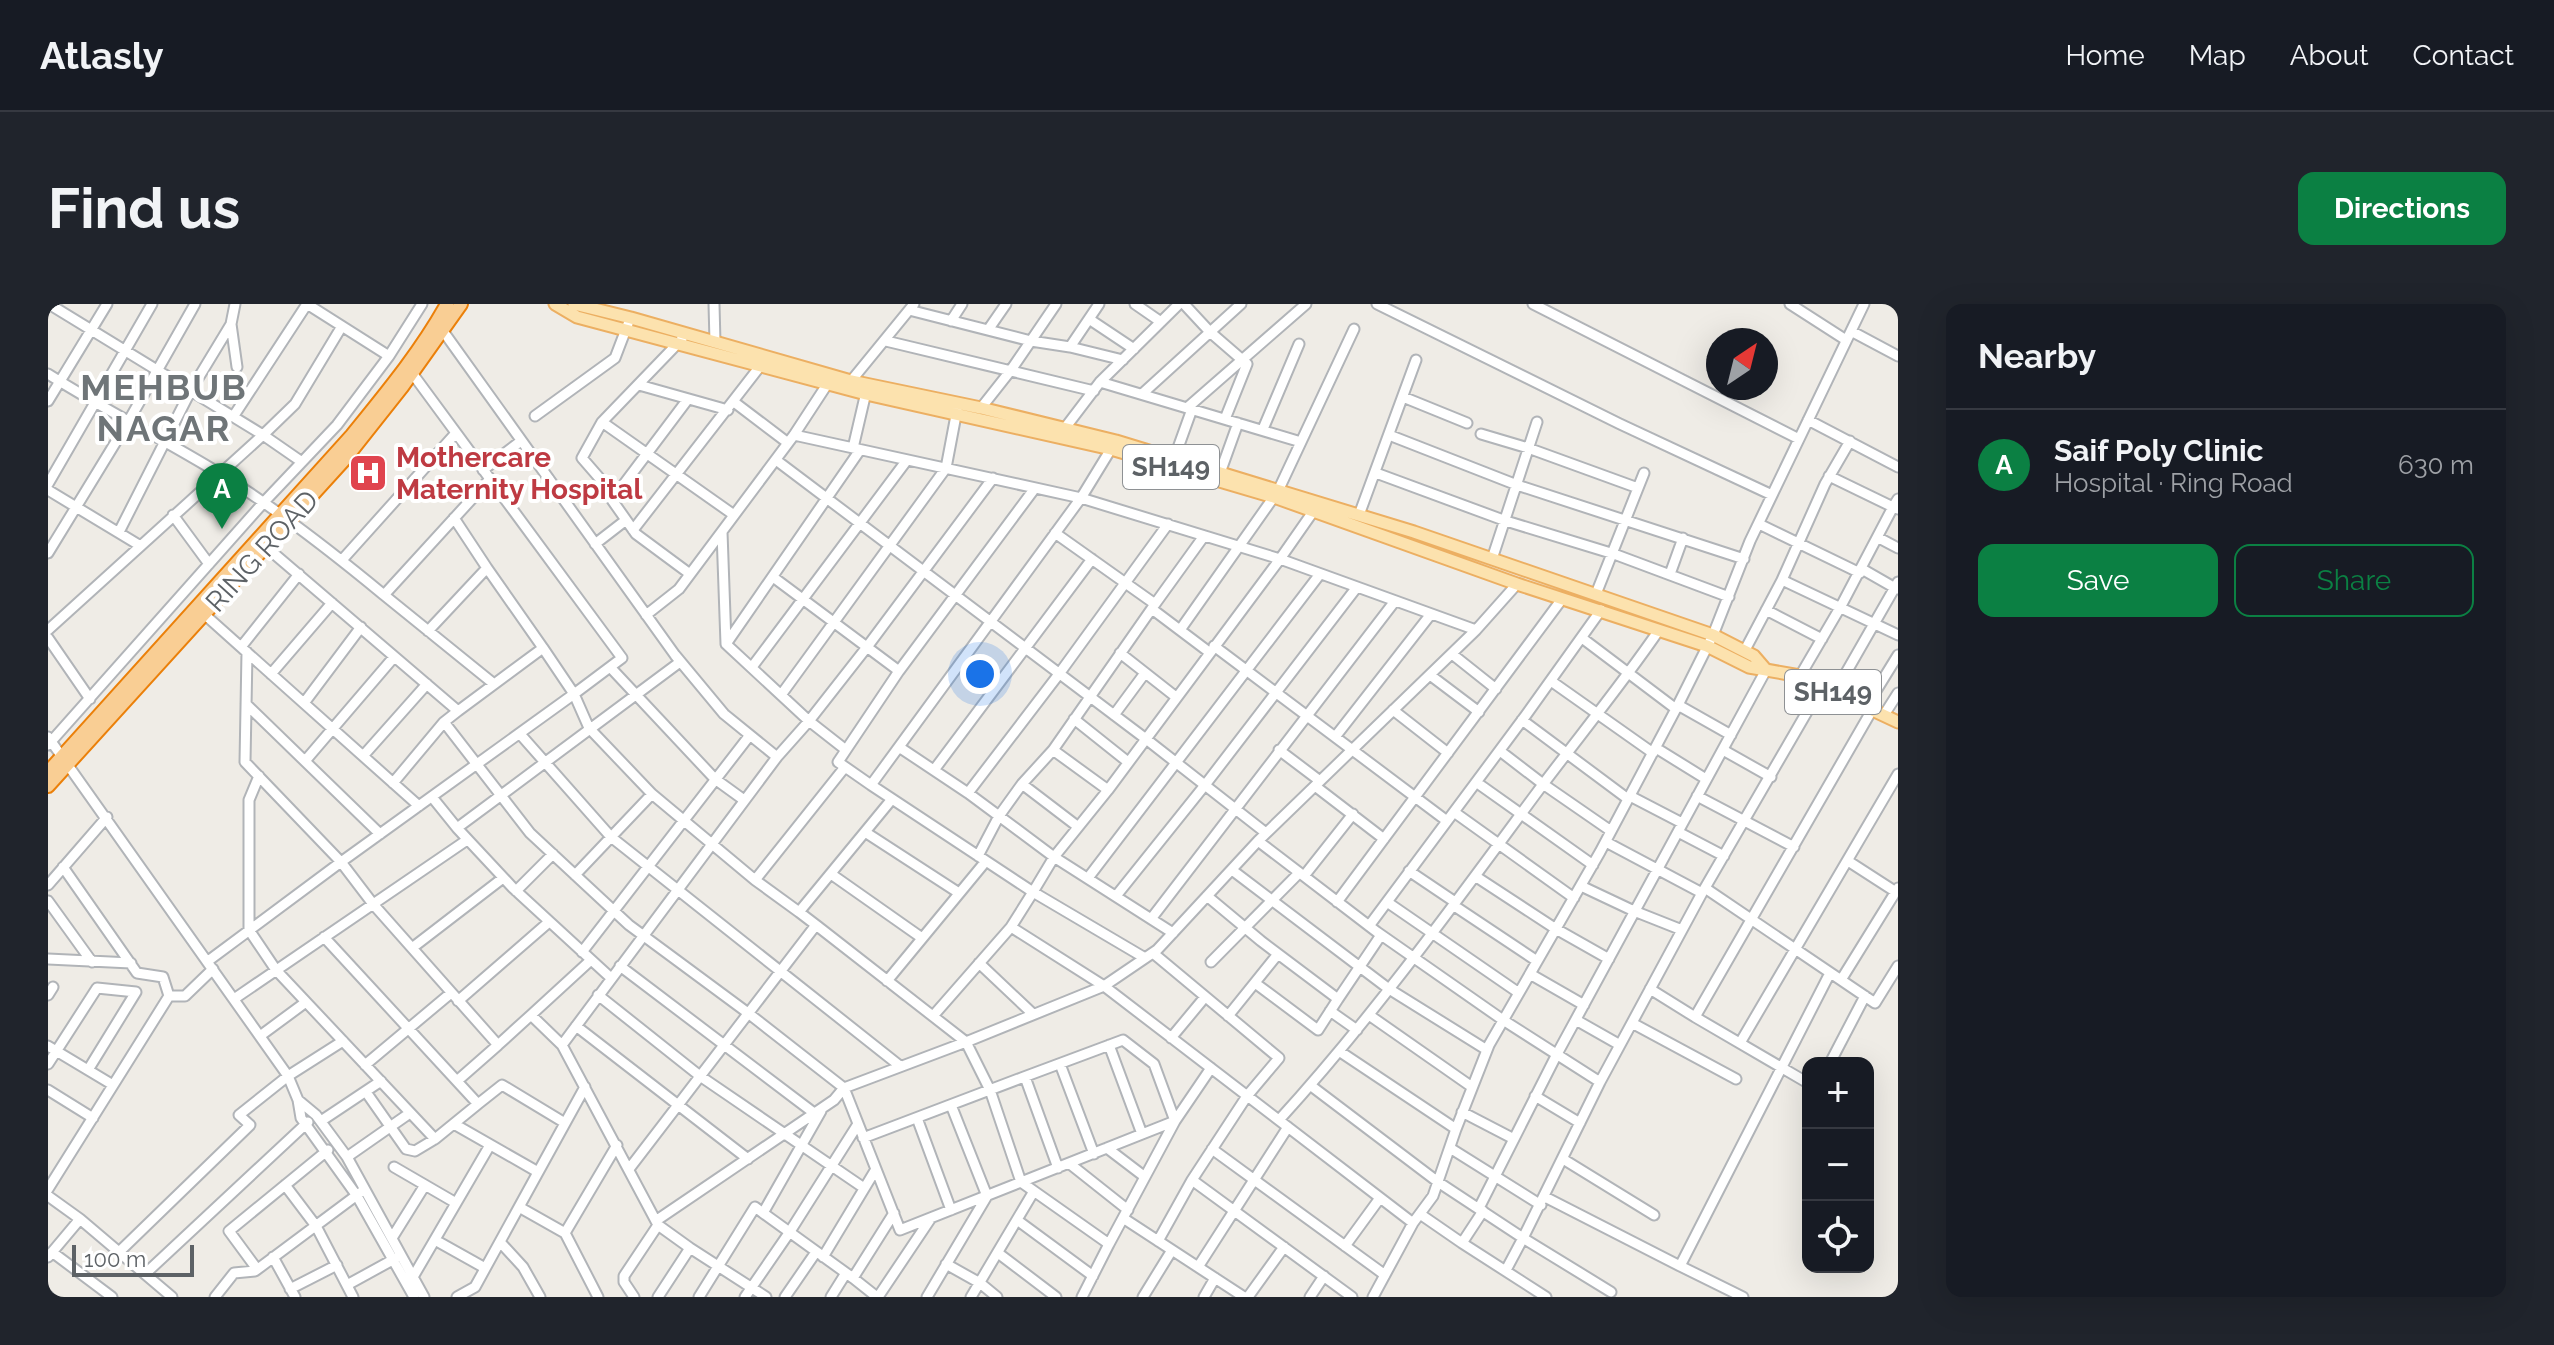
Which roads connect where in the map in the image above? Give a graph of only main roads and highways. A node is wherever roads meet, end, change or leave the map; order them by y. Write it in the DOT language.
graph roads {
  1 [pos="447,304"];
  2 [pos="461,304"];
  3 [pos="566,305"];
  4 [pos="629,323"];
  5 [pos="867,389"];
  6 [pos="958,408"];
  7 [pos="1114,445"];
  8 [pos="1276,494"];
  9 [pos="1316,508"];
  10 [pos="286,516"];
  11 [pos="1710,640"];
  12 [pos="1766,670"];
  13 [pos="1898,722"];
  14 [pos="66,759"];
  15 [pos="48,772"];
  16 [pos="48,786"];
  1 -- 10 [label="highway, RING ROAD"];
  2 -- 10 [label="highway, RING ROAD"];
  3 -- 4 [label="main road, SH149"];
  4 -- 5 [label="main road, SH149"];
  4 -- 5 [label="main road, SH149"];
  5 -- 6 [label="main road, SH149"];
  6 -- 7 [label="main road, SH149"];
  6 -- 7 [label="main road, SH149"];
  7 -- 8 [label="main road, SH149"];
  7 -- 8 [label="main road, SH149"];
  8 -- 9 [label="main road, SH149"];
  9 -- 11 [label="main road, SH149"];
  9 -- 11 [label="main road, SH149"];
  10 -- 14 [label="highway, RING ROAD"];
  10 -- 14 [label="highway, RING ROAD"];
  11 -- 12 [label="main road, SH149"];
  11 -- 12 [label="main road, SH149"];
  12 -- 13 [label="main road, SH149"];
  14 -- 15 [label="highway, RING ROAD"];
  14 -- 16 [label="highway, RING ROAD"];
}
